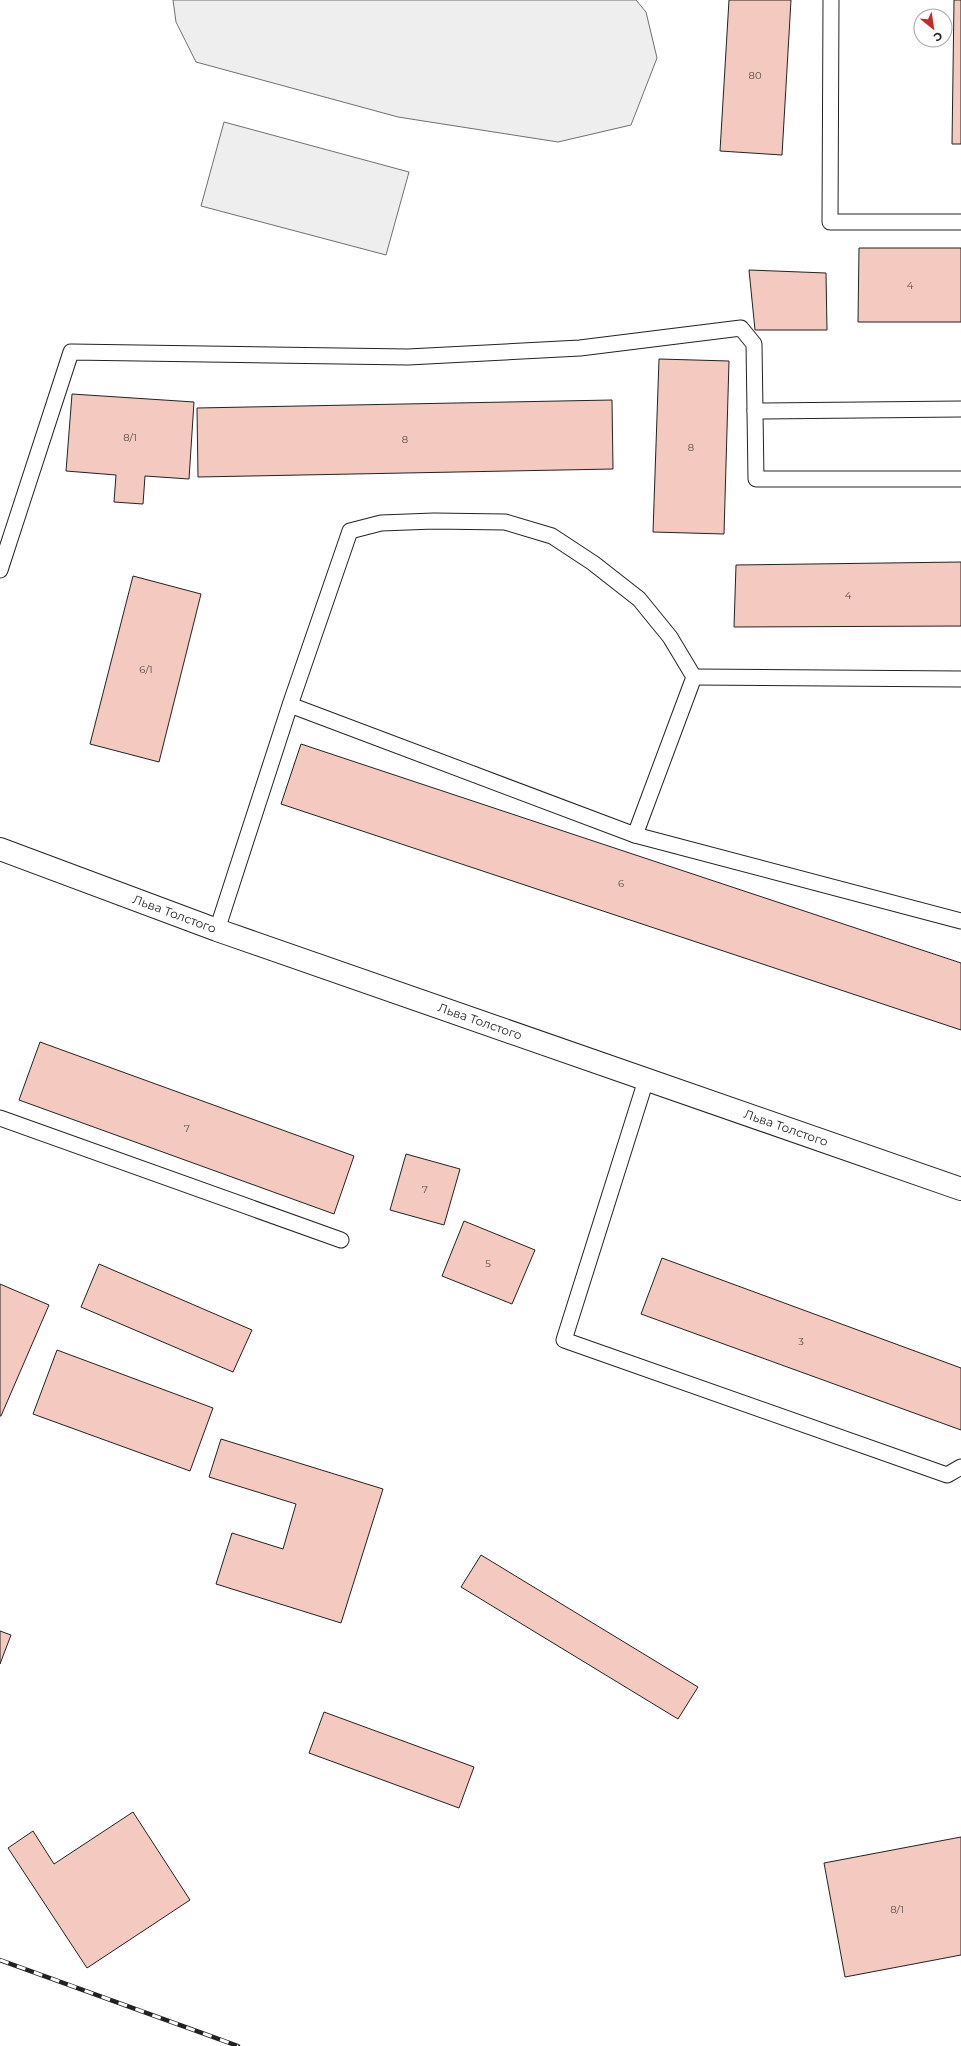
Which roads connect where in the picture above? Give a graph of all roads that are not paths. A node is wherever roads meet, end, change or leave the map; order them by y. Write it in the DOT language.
graph roads {
  1 [pos="831,0"];
  2 [pos="961,222"];
  3 [pos="961,409"];
  4 [pos="755,411"];
  5 [pos="961,478"];
  6 [pos="0,570"];
  7 [pos="694,677"];
  8 [pos="961,679"];
  9 [pos="290,705"];
  10 [pos="635,835"];
  11 [pos="0,849"];
  12 [pos="961,921"];
  13 [pos="217,930"];
  14 [pos="646,1080"];
  15 [pos="0,1118"];
  16 [pos="961,1189"];
  17 [pos="341,1240"];
  18 [pos="961,1466"];
  1 -- 2 [label="lane"];
  3 -- 4 [label="lane"];
  4 -- 5 [label="lane"];
  4 -- 6 [label="lane"];
  7 -- 8 [label="lane"];
  7 -- 9 [label="lane"];
  7 -- 10 [label="lane"];
  9 -- 10 [label="lane"];
  9 -- 13 [label="lane"];
  10 -- 12 [label="lane"];
  11 -- 13 [label="street, Льва Толстого"];
  13 -- 14 [label="street, Льва Толстого"];
  14 -- 16 [label="street, Льва Толстого"];
  14 -- 18 [label="lane"];
  15 -- 17 [label="lane"];
}
